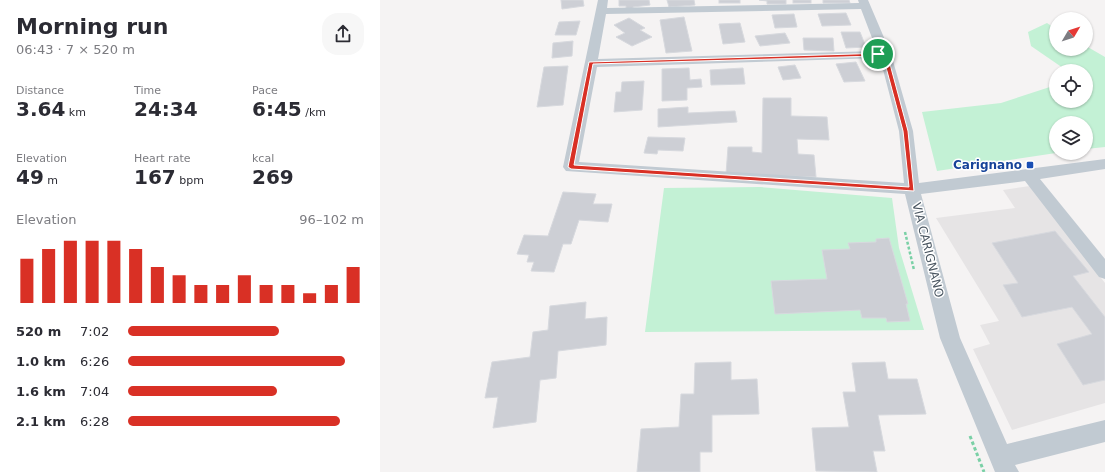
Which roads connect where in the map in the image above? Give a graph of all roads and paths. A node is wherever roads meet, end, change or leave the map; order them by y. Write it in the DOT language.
graph roads {
  1 [pos="864,3"];
  2 [pos="602,6"];
  3 [pos="885,54"];
  4 [pos="590,63"];
  5 [pos="1105,164"];
  6 [pos="1029,175"];
  7 [pos="912,189"];
  8 [pos="1105,272"];
  9 [pos="1105,431"];
  10 [pos="1004,465"];
  1 -- 2 [label="street"];
  1 -- 3 [label="street, VIA CARIGNANO"];
  2 -- 4 [label="street"];
  3 -- 4 [label="street"];
  3 -- 7 [label="street, VIA CARIGNANO"];
  4 -- 7 [label="street"];
  5 -- 6 [label="street"];
  6 -- 7 [label="street"];
  6 -- 8 [label="street"];
  7 -- 10 [label="street, VIA CARIGNANO"];
  9 -- 10 [label="street"];
}
